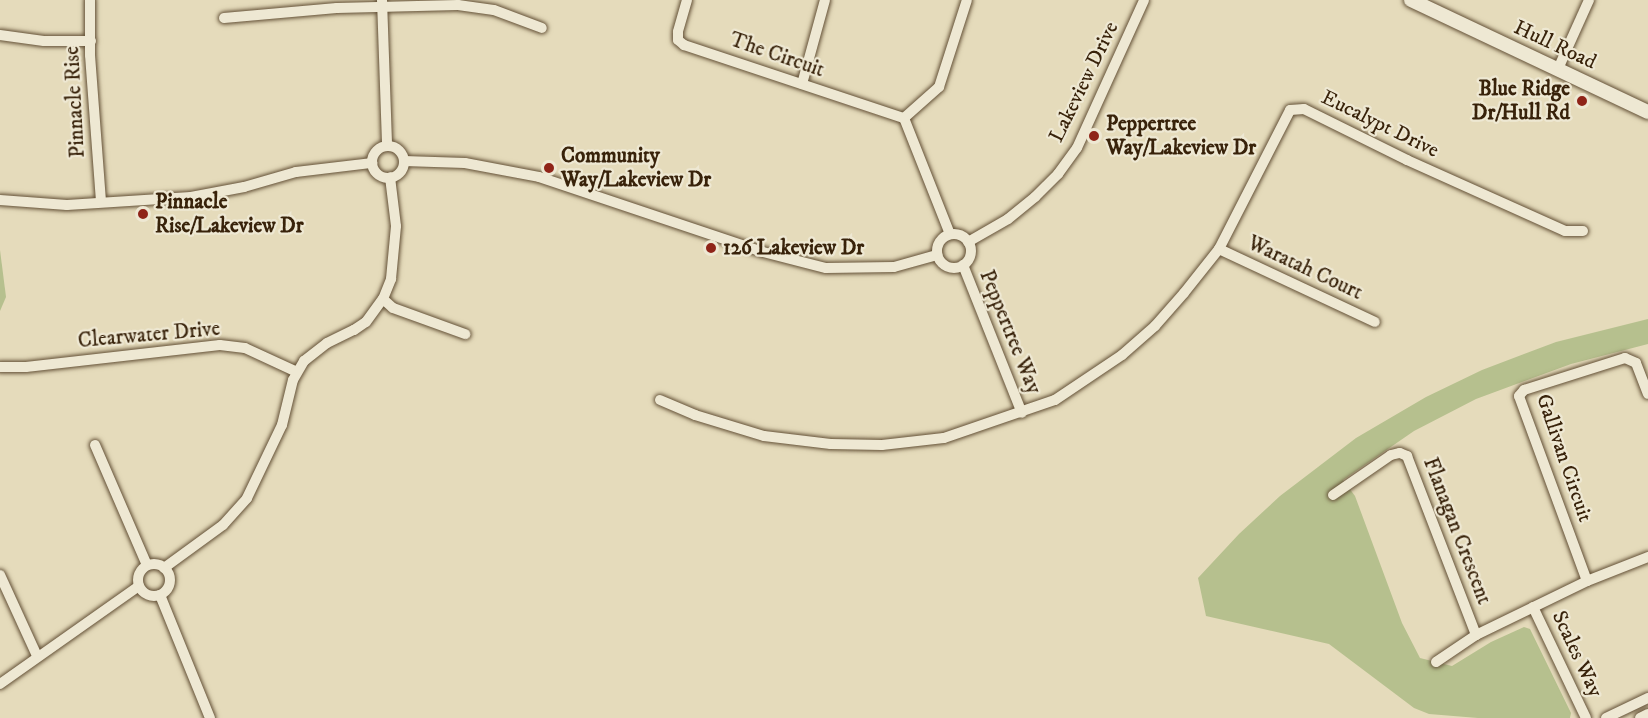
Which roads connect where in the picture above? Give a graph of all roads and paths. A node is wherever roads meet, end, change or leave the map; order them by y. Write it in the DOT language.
graph roads {
  1 [pos="90,0"];
  2 [pos="687,0"];
  3 [pos="825,0"];
  4 [pos="967,0"];
  5 [pos="1144,0"];
  6 [pos="1411,0"];
  7 [pos="1589,0"];
  8 [pos="382,3"];
  9 [pos="224,18"];
  10 [pos="542,27"];
  11 [pos="0,35"];
  12 [pos="91,41"];
  13 [pos="1558,69"];
  14 [pos="802,84"];
  15 [pos="1648,112"];
  16 [pos="904,118"];
  17 [pos="387,146"];
  18 [pos="404,161"];
  19 [pos="372,163"];
  20 [pos="390,177"];
  21 [pos="0,200"];
  22 [pos="100,202"];
  23 [pos="1583,231"];
  24 [pos="950,234"];
  25 [pos="968,242"];
  26 [pos="1220,249"];
  27 [pos="937,255"];
  28 [pos="963,265"];
  29 [pos="383,299"];
  30 [pos="1374,322"];
  31 [pos="465,334"];
  32 [pos="0,367"];
  33 [pos="297,372"];
  34 [pos="1648,394"];
  35 [pos="660,400"];
  36 [pos="1022,413"];
  37 [pos="95,445"];
  38 [pos="1333,495"];
  39 [pos="1648,557"];
  40 [pos="147,566"];
  41 [pos="164,568"];
  42 [pos="0,575"];
  43 [pos="1587,580"];
  44 [pos="139,586"];
  45 [pos="160,595"];
  46 [pos="1533,607"];
  47 [pos="1476,635"];
  48 [pos="38,656"];
  49 [pos="1436,662"];
  50 [pos="0,684"];
  51 [pos="1648,698"];
  52 [pos="1648,714"];
  53 [pos="210,718"];
  54 [pos="1586,718"];
  55 [pos="1606,718"];
  56 [pos="1640,718"];
  1 -- 12 [label="street, Pinnacle Rise"];
  2 -- 14 [label="street, The Circuit"];
  3 -- 14 [label="street"];
  4 -- 16 [label="street"];
  5 -- 25 [label="street, Lakeview Drive"];
  6 -- 13 [label="main road, Hull Road"];
  7 -- 13 [label="street"];
  8 -- 9 [label="street"];
  8 -- 10 [label="street"];
  8 -- 17 [label="street"];
  11 -- 12 [label="street"];
  12 -- 22 [label="street, Pinnacle Rise"];
  13 -- 15 [label="main road, Hull Road"];
  14 -- 16 [label="street, The Circuit"];
  16 -- 24 [label="street"];
  17 -- 18 [label="street"];
  17 -- 19 [label="street"];
  18 -- 20 [label="street"];
  18 -- 27 [label="street"];
  19 -- 20 [label="street"];
  19 -- 22 [label="street"];
  20 -- 29 [label="street"];
  21 -- 22 [label="street"];
  23 -- 26 [label="street, Eucalypt Drive"];
  24 -- 25 [label="street"];
  24 -- 27 [label="street"];
  25 -- 28 [label="street"];
  26 -- 30 [label="street, Waratah Court"];
  26 -- 36 [label="street, Eucalypt Drive"];
  27 -- 28 [label="street"];
  28 -- 36 [label="street, Peppertree Way"];
  29 -- 31 [label="street"];
  29 -- 33 [label="street"];
  32 -- 33 [label="street, Clearwater Drive"];
  33 -- 41 [label="street"];
  34 -- 43 [label="street, Gallivan Circuit"];
  35 -- 36 [label="street, Eucalypt Drive"];
  37 -- 40 [label="street"];
  38 -- 47 [label="street, Flanagan Crescent"];
  39 -- 43 [label="street"];
  40 -- 41 [label="street"];
  40 -- 44 [label="street"];
  41 -- 45 [label="street"];
  42 -- 48 [label="street"];
  43 -- 46 [label="street"];
  44 -- 45 [label="street"];
  44 -- 48 [label="street"];
  45 -- 53 [label="street"];
  46 -- 47 [label="street"];
  46 -- 54 [label="street, Scales Way"];
  47 -- 49 [label="street"];
  48 -- 50 [label="street"];
  51 -- 55 [label="street"];
  52 -- 56 [label="street"];
}
